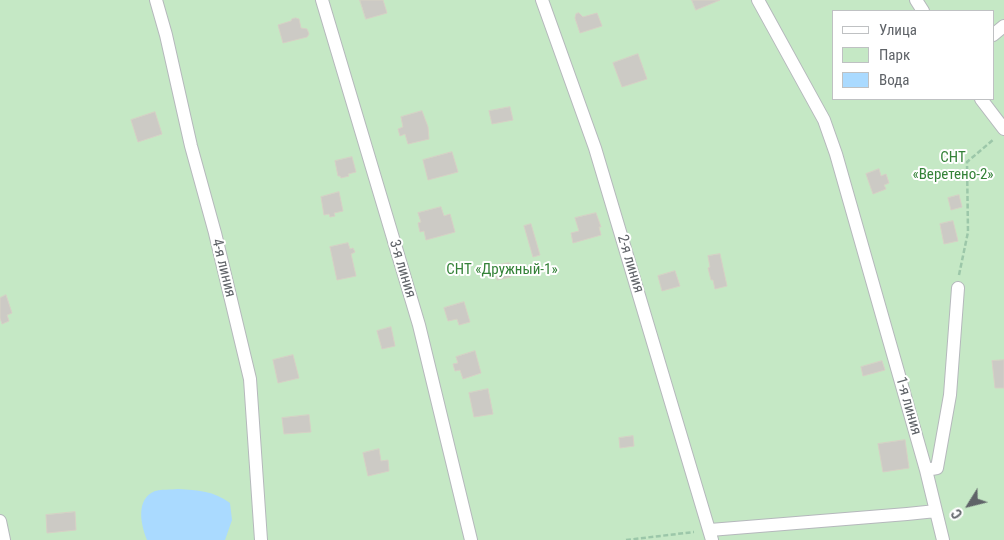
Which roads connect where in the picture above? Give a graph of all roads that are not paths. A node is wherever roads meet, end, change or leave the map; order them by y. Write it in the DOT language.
graph roads {
  1 [pos="156,0"];
  2 [pos="322,0"];
  3 [pos="542,0"];
  4 [pos="758,0"];
  5 [pos="1004,26"];
  6 [pos="994,34"];
  7 [pos="981,100"];
  8 [pos="1000,133"];
  9 [pos="958,288"];
  10 [pos="926,470"];
  11 [pos="936,511"];
  12 [pos="0,521"];
  13 [pos="711,535"];
  14 [pos="4,540"];
  15 [pos="261,540"];
  16 [pos="471,540"];
  17 [pos="943,540"];
  1 -- 15 [label="street, 4-я линия"];
  2 -- 16 [label="street, 3-я линия"];
  3 -- 13 [label="street, 2-я линия"];
  4 -- 10 [label="street, 1-я линия"];
  5 -- 6 [label="street"];
  7 -- 8 [label="street"];
  9 -- 10 [label="street, 1-я линия"];
  10 -- 11 [label="street"];
  11 -- 13 [label="street"];
  11 -- 17 [label="street"];
  12 -- 14 [label="street"];
}
